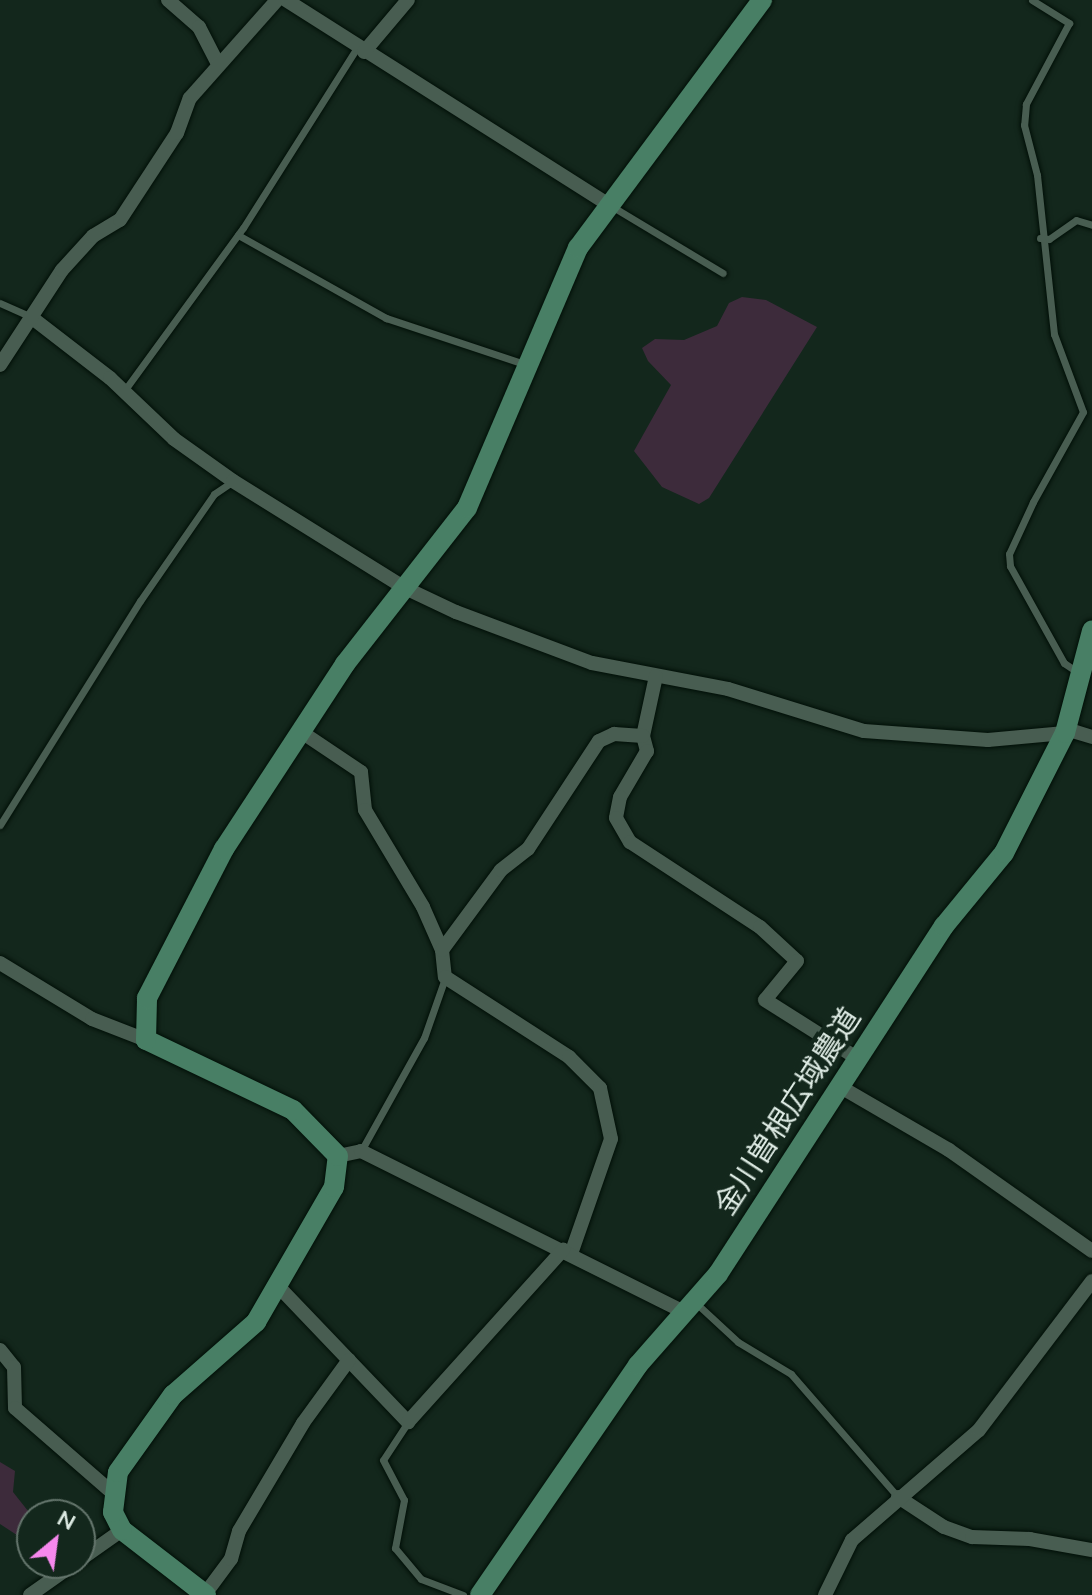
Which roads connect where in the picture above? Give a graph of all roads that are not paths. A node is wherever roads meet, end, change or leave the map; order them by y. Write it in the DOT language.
graph roads {
  1 [pos="168,0"];
  2 [pos="277,0"];
  3 [pos="286,0"];
  4 [pos="408,0"];
  5 [pos="762,0"];
  6 [pos="1032,0"];
  7 [pos="360,50"];
  8 [pos="218,64"];
  9 [pos="608,204"];
  10 [pos="1092,225"];
  11 [pos="238,235"];
  12 [pos="1040,238"];
  13 [pos="723,273"];
  14 [pos="0,303"];
  15 [pos="31,317"];
  16 [pos="0,365"];
  17 [pos="527,365"];
  18 [pos="124,391"];
  19 [pos="233,481"];
  20 [pos="403,587"];
  21 [pos="1092,631"];
  22 [pos="1079,673"];
  23 [pos="656,676"];
  24 [pos="1066,731"];
  25 [pos="303,733"];
  26 [pos="643,736"];
  27 [pos="1092,737"];
  28 [pos="0,825"];
  29 [pos="442,950"];
  30 [pos="0,963"];
  31 [pos="445,977"];
  32 [pos="146,1040"];
  33 [pos="855,1057"];
  34 [pos="839,1086"];
  35 [pos="361,1151"];
  36 [pos="338,1156"];
  37 [pos="1092,1251"];
  38 [pos="567,1252"];
  39 [pos="1092,1281"];
  40 [pos="277,1285"];
  41 [pos="690,1307"];
  42 [pos="0,1350"];
  43 [pos="349,1360"];
  44 [pos="408,1422"];
  45 [pos="114,1494"];
  46 [pos="898,1497"];
  47 [pos="122,1530"];
  48 [pos="1092,1550"];
  49 [pos="205,1594"];
  50 [pos="30,1595"];
  51 [pos="463,1595"];
  52 [pos="480,1595"];
  53 [pos="825,1595"];
  1 -- 8 [label="street"];
  2 -- 8 [label="street"];
  3 -- 7 [label="street"];
  4 -- 7 [label="street"];
  5 -- 9 [label="street"];
  6 -- 12 [label="lane"];
  7 -- 9 [label="street"];
  7 -- 11 [label="lane"];
  8 -- 15 [label="street"];
  9 -- 13 [label="lane"];
  9 -- 17 [label="street"];
  10 -- 12 [label="lane"];
  11 -- 17 [label="lane"];
  11 -- 18 [label="lane"];
  12 -- 22 [label="lane"];
  14 -- 15 [label="lane"];
  15 -- 16 [label="street"];
  15 -- 18 [label="street"];
  17 -- 20 [label="street"];
  18 -- 19 [label="street"];
  19 -- 20 [label="street"];
  19 -- 28 [label="lane"];
  20 -- 23 [label="street"];
  20 -- 25 [label="street"];
  21 -- 22 [label="street, 金川曽根広域農道"];
  22 -- 24 [label="street, 金川曽根広域農道"];
  23 -- 24 [label="street"];
  23 -- 26 [label="street"];
  24 -- 27 [label="street"];
  24 -- 33 [label="street, 金川曽根広域農道"];
  25 -- 29 [label="street"];
  25 -- 32 [label="street"];
  26 -- 29 [label="street"];
  26 -- 33 [label="street"];
  29 -- 31 [label="street"];
  30 -- 32 [label="street"];
  31 -- 35 [label="lane"];
  31 -- 38 [label="street"];
  32 -- 36 [label="street"];
  33 -- 34 [label="street, 金川曽根広域農道"];
  34 -- 37 [label="street"];
  34 -- 41 [label="street, 金川曽根広域農道"];
  35 -- 36 [label="street"];
  35 -- 38 [label="street"];
  36 -- 40 [label="street"];
  38 -- 41 [label="street"];
  38 -- 44 [label="street"];
  39 -- 46 [label="street"];
  40 -- 43 [label="street"];
  40 -- 45 [label="street"];
  41 -- 46 [label="lane"];
  41 -- 52 [label="street, 金川曽根広域農道"];
  42 -- 45 [label="street"];
  43 -- 44 [label="street"];
  43 -- 49 [label="street"];
  44 -- 51 [label="lane"];
  45 -- 47 [label="street"];
  46 -- 48 [label="street"];
  46 -- 53 [label="street"];
  47 -- 49 [label="street"];
  47 -- 50 [label="street"];
}
